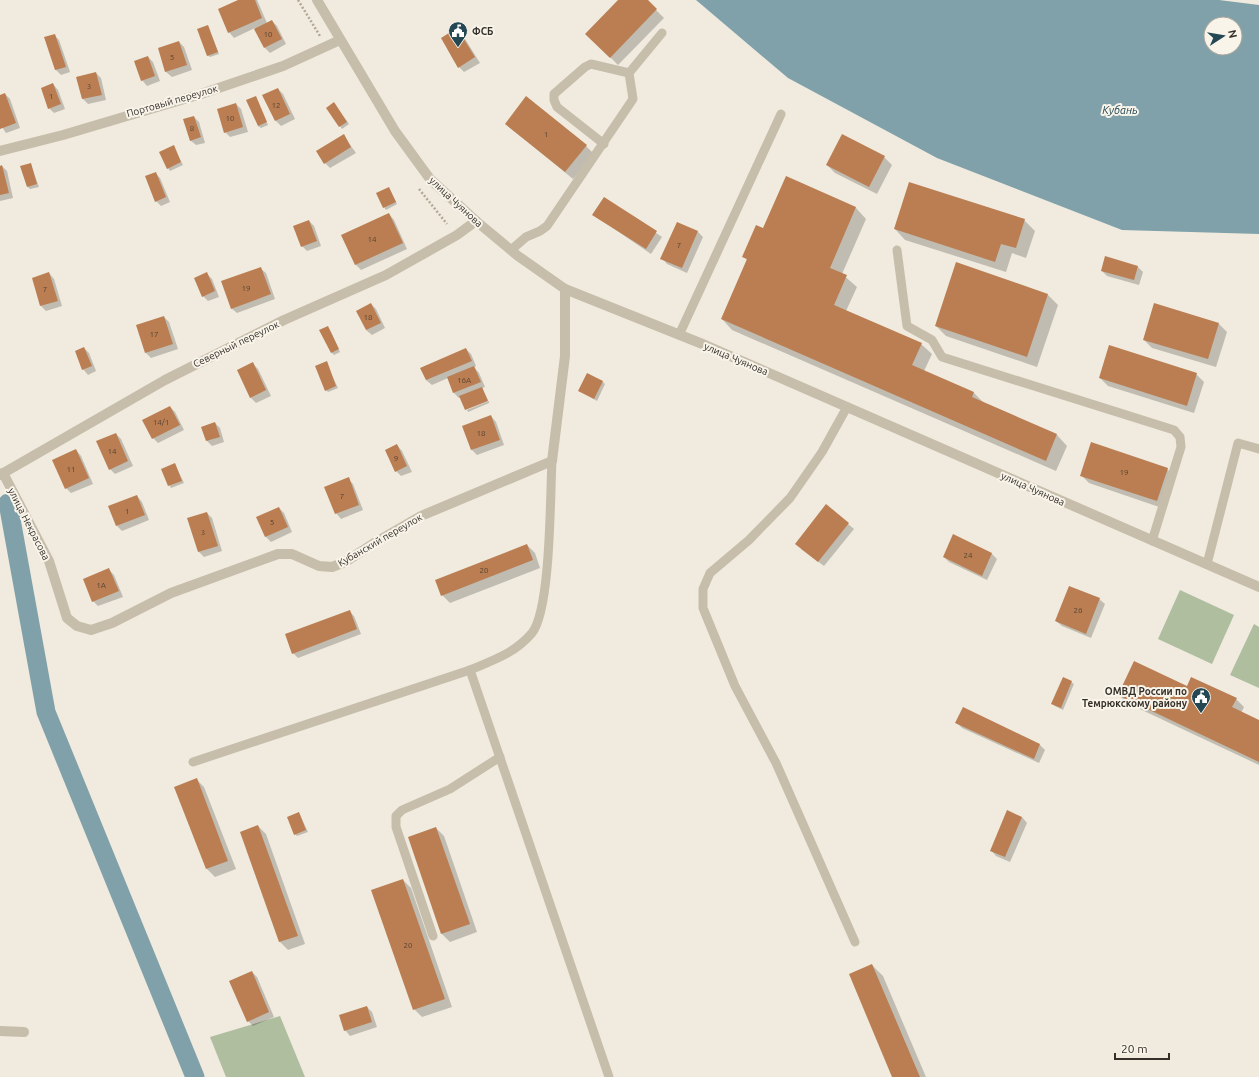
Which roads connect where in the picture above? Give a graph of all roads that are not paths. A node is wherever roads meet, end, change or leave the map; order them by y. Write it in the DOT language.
graph roads {
  1 [pos="317,0"];
  2 [pos="662,33"];
  3 [pos="340,40"];
  4 [pos="629,73"];
  5 [pos="781,114"];
  6 [pos="604,144"];
  7 [pos="0,150"];
  8 [pos="476,221"];
  9 [pos="511,250"];
  10 [pos="897,250"];
  11 [pos="565,289"];
  12 [pos="679,335"];
  13 [pos="847,407"];
  14 [pos="1259,449"];
  15 [pos="552,461"];
  16 [pos="1,474"];
  17 [pos="1152,541"];
  18 [pos="1207,564"];
  19 [pos="1259,587"];
  20 [pos="91,630"];
  21 [pos="470,670"];
  22 [pos="500,757"];
  23 [pos="193,762"];
  24 [pos="432,936"];
  25 [pos="855,942"];
  26 [pos="0,1032"];
  27 [pos="24,1032"];
  28 [pos="609,1077"];
  1 -- 3 [label="street, улица Чуянова"];
  2 -- 4 [label="lane"];
  3 -- 7 [label="street, Портовый переулок"];
  3 -- 8 [label="street, улица Чуянова"];
  4 -- 6 [label="lane"];
  4 -- 6 [label="lane"];
  5 -- 12 [label="lane"];
  6 -- 9 [label="lane"];
  8 -- 9 [label="street, улица Чуянова"];
  8 -- 16 [label="street, Северный переулок"];
  9 -- 11 [label="street, улица Чуянова"];
  10 -- 17 [label="lane"];
  11 -- 12 [label="street, улица Чуянова"];
  11 -- 15 [label="street"];
  12 -- 13 [label="street, улица Чуянова"];
  13 -- 17 [label="street, улица Чуянова"];
  13 -- 25 [label="lane"];
  14 -- 18 [label="lane"];
  15 -- 20 [label="street, Кубанский переулок"];
  15 -- 21 [label="lane"];
  16 -- 20 [label="street, улица Некрасова"];
  17 -- 18 [label="street, улица Чуянова"];
  18 -- 19 [label="street, улица Чуянова"];
  21 -- 22 [label="lane"];
  21 -- 23 [label="lane"];
  22 -- 24 [label="lane"];
  22 -- 28 [label="lane"];
  26 -- 27 [label="street"];
}
